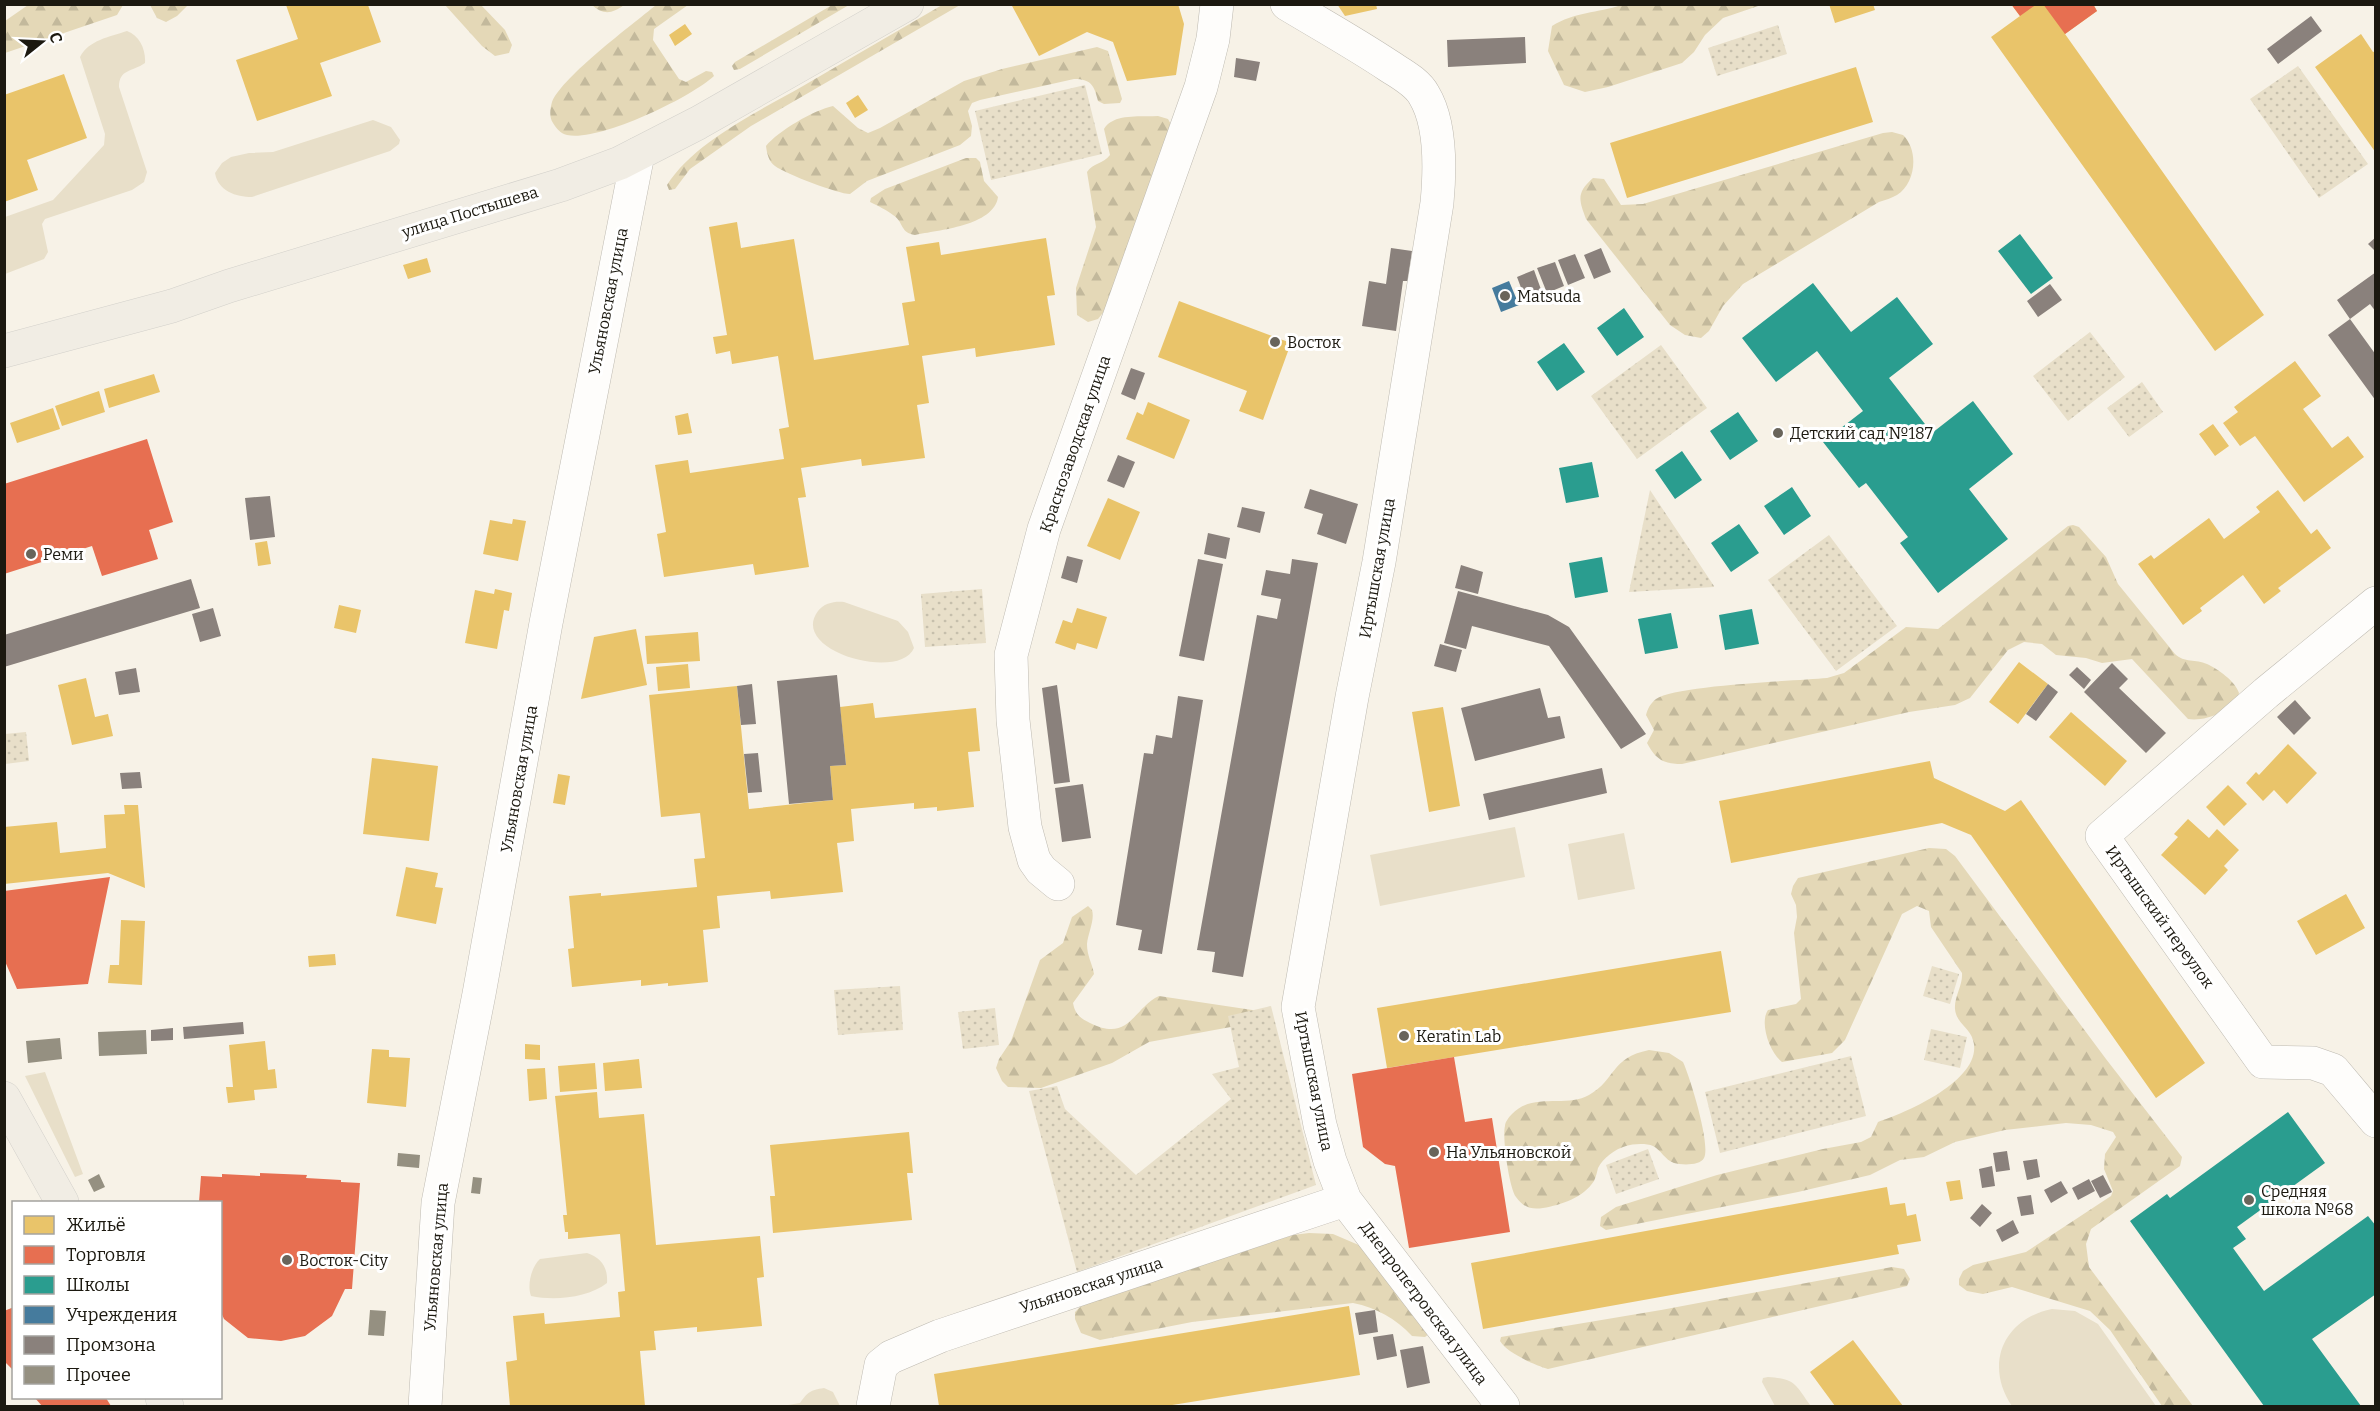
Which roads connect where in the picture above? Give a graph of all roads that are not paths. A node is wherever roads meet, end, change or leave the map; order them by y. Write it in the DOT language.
graph roads {
  1 [pos="907,4"];
  2 [pos="1217,4"];
  3 [pos="1287,4"];
  4 [pos="638,154"];
  5 [pos="4,351"];
  6 [pos="2376,603"];
  7 [pos="1058,884"];
  8 [pos="4,1098"];
  9 [pos="2376,1121"];
  10 [pos="1345,1200"];
  11 [pos="61,1201"];
  12 [pos="425,1407"];
  13 [pos="873,1407"];
  14 [pos="1503,1407"];
  1 -- 4 [label="main road, улица Постышева"];
  2 -- 7 [label="street, Краснозаводская улица"];
  3 -- 10 [label="street, Иртышская улица"];
  4 -- 5 [label="main road, улица Постышева"];
  4 -- 12 [label="street, Ульяновская улица"];
  6 -- 9 [label="street, Иртышский переулок"];
  8 -- 11 [label="main road"];
  10 -- 13 [label="street, Ульяновская улица"];
  10 -- 14 [label="street, Днепропетровская улица"];
}
